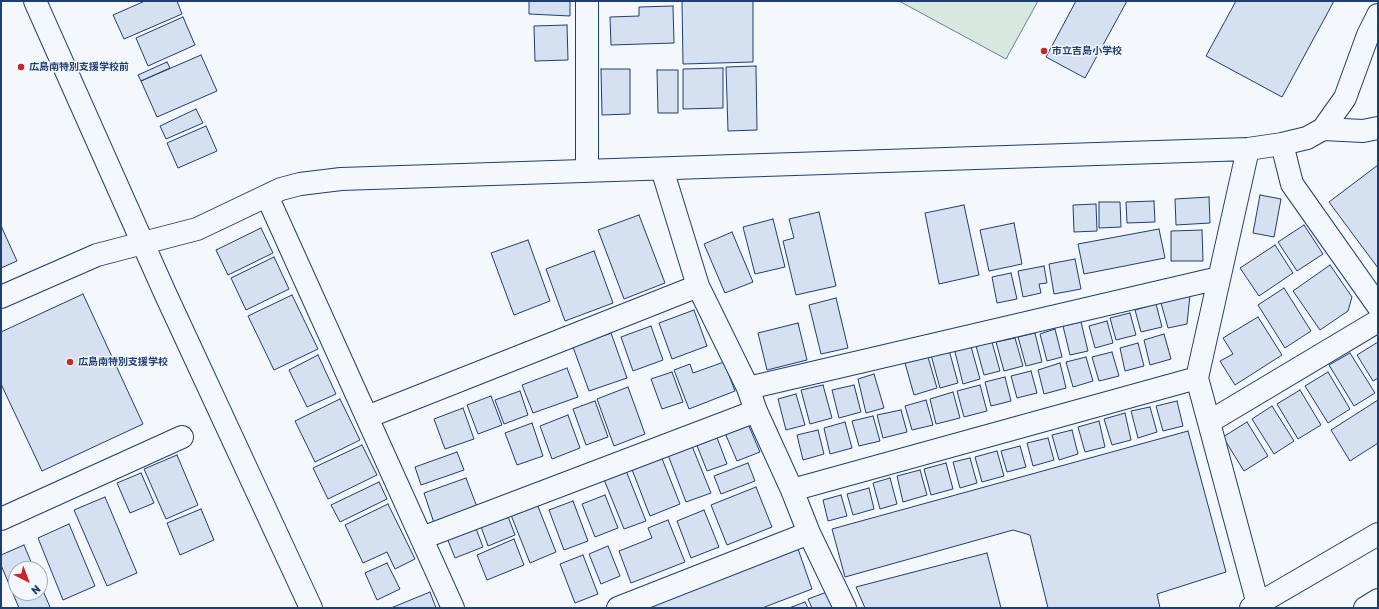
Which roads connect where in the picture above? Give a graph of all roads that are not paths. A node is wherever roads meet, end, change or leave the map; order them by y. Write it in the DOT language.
graph roads {
  1 [pos="35,1"];
  2 [pos="587,1"];
  3 [pos="1378,15"];
  4 [pos="1378,128"];
  5 [pos="1323,129"];
  6 [pos="1282,144"];
  7 [pos="1248,149"];
  8 [pos="662,169"];
  9 [pos="586,171"];
  10 [pos="267,196"];
  11 [pos="144,244"];
  12 [pos="1219,278"];
  13 [pos="698,286"];
  14 [pos="1,297"];
  15 [pos="1378,306"];
  16 [pos="1378,321"];
  17 [pos="1197,378"];
  18 [pos="748,388"];
  19 [pos="756,411"];
  20 [pos="367,417"];
  21 [pos="1209,422"];
  22 [pos="182,438"];
  23 [pos="792,490"];
  24 [pos="1,518"];
  25 [pos="809,533"];
  26 [pos="1378,534"];
  27 [pos="422,538"];
  28 [pos="1378,600"];
  29 [pos="1256,607"];
  30 [pos="311,608"];
  31 [pos="453,608"];
  32 [pos="618,608"];
  33 [pos="845,608"];
  34 [pos="1365,608"];
  1 -- 11 [label="street"];
  2 -- 9 [label="street"];
  3 -- 5 [label="street"];
  4 -- 5 [label="street"];
  5 -- 6 [label="street"];
  6 -- 7 [label="street"];
  6 -- 15 [label="street"];
  7 -- 8 [label="street"];
  7 -- 12 [label="street"];
  8 -- 9 [label="street"];
  8 -- 13 [label="street"];
  9 -- 10 [label="street"];
  10 -- 11 [label="street"];
  10 -- 20 [label="street"];
  11 -- 14 [label="street"];
  11 -- 30 [label="street"];
  12 -- 17 [label="street"];
  12 -- 18 [label="street"];
  13 -- 18 [label="street"];
  13 -- 20 [label="street"];
  16 -- 21 [label="street"];
  17 -- 21 [label="street"];
  17 -- 23 [label="street"];
  18 -- 19 [label="street"];
  19 -- 23 [label="street"];
  19 -- 27 [label="street"];
  20 -- 27 [label="street"];
  21 -- 29 [label="street"];
  22 -- 24 [label="street"];
  23 -- 25 [label="street"];
  25 -- 32 [label="street"];
  25 -- 33 [label="street"];
  26 -- 29 [label="street"];
  27 -- 31 [label="street"];
  28 -- 34 [label="street"];
}
